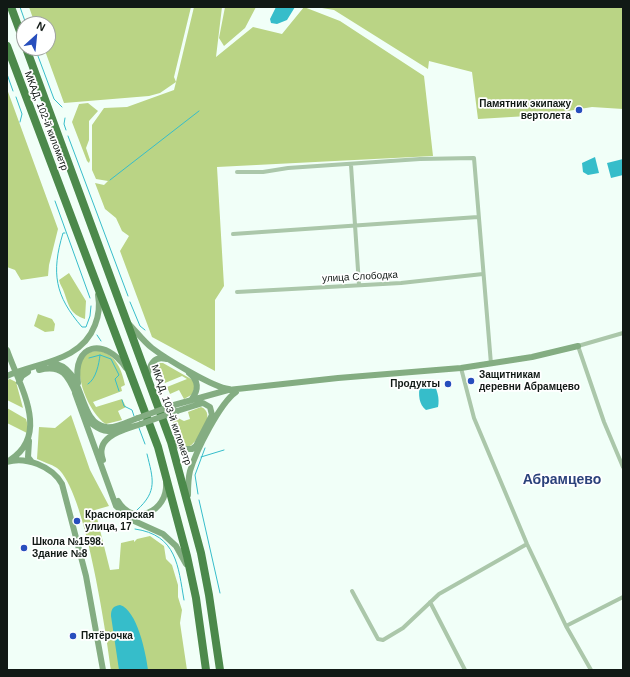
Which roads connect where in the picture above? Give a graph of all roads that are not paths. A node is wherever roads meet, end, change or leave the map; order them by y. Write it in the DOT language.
graph roads {
  1 [pos="11,7"];
  2 [pos="16,20"];
  3 [pos="7,46"];
  4 [pos="29,56"];
  5 [pos="351,165"];
  6 [pos="237,172"];
  7 [pos="74,175"];
  8 [pos="478,217"];
  9 [pos="355,226"];
  10 [pos="233,234"];
  11 [pos="88,259"];
  12 [pos="483,274"];
  13 [pos="359,285"];
  14 [pos="237,292"];
  15 [pos="127,321"];
  16 [pos="623,333"];
  17 [pos="578,346"];
  18 [pos="7,350"];
  19 [pos="10,359"];
  20 [pos="45,364"];
  21 [pos="491,364"];
  22 [pos="461,368"];
  23 [pos="7,373"];
  24 [pos="16,373"];
  25 [pos="7,376"];
  26 [pos="147,376"];
  27 [pos="19,382"];
  28 [pos="77,390"];
  29 [pos="235,391"];
  30 [pos="192,402"];
  31 [pos="143,406"];
  32 [pos="140,421"];
  33 [pos="165,426"];
  34 [pos="120,431"];
  35 [pos="30,437"];
  36 [pos="158,446"];
  37 [pos="7,462"];
  38 [pos="33,463"];
  39 [pos="623,468"];
  40 [pos="188,503"];
  41 [pos="527,544"];
  42 [pos="352,591"];
  43 [pos="623,597"];
  44 [pos="196,598"];
  45 [pos="430,602"];
  46 [pos="566,626"];
  47 [pos="102,670"];
  48 [pos="206,670"];
  49 [pos="220,670"];
  50 [pos="465,670"];
  51 [pos="591,670"];
  1 -- 2 [label="highway"];
  3 -- 11 [label="highway, МКАД, 102-й километр"];
  4 -- 7 [label="highway, МКАД, 102-й километр"];
  5 -- 6 [label="street"];
  5 -- 8 [label="street"];
  5 -- 9 [label="street"];
  7 -- 15 [label="highway, МКАД, 103-й километр"];
  8 -- 9 [label="street"];
  8 -- 12 [label="street"];
  9 -- 10 [label="street"];
  9 -- 13 [label="street"];
  11 -- 20 [label="main road"];
  11 -- 31 [label="highway"];
  12 -- 13 [label="street, улица Слободка"];
  12 -- 21 [label="street"];
  13 -- 14 [label="street, улица Слободка"];
  15 -- 26 [label="highway, МКАД, 103-й километр"];
  15 -- 29 [label="main road"];
  16 -- 17 [label="street"];
  17 -- 21 [label="main road"];
  17 -- 39 [label="street"];
  18 -- 19 [label="main road"];
  19 -- 23 [label="main road"];
  19 -- 24 [label="main road"];
  20 -- 24 [label="main road"];
  20 -- 28 [label="main road"];
  21 -- 22 [label="main road"];
  22 -- 29 [label="main road"];
  22 -- 41 [label="street"];
  24 -- 25 [label="main road"];
  24 -- 27 [label="main road"];
  26 -- 30 [label="main road"];
  26 -- 33 [label="highway, МКАД, 103-й километр"];
  27 -- 28 [label="main road"];
  27 -- 35 [label="main road"];
  28 -- 31 [label="main road"];
  28 -- 32 [label="main road"];
  28 -- 34 [label="main road"];
  28 -- 44 [label="main road"];
  29 -- 30 [label="main road"];
  29 -- 40 [label="main road"];
  30 -- 32 [label="main road, bridge"];
  30 -- 33 [label="main road"];
  31 -- 36 [label="highway"];
  32 -- 34 [label="main road"];
  33 -- 40 [label="highway, МКАД, 103-й километр"];
  34 -- 36 [label="main road"];
  35 -- 37 [label="main road"];
  35 -- 38 [label="main road"];
  36 -- 44 [label="highway"];
  37 -- 38 [label="main road"];
  38 -- 47 [label="main road"];
  40 -- 49 [label="highway, МКАД, 103-й километр"];
  41 -- 45 [label="street"];
  41 -- 46 [label="street"];
  42 -- 45 [label="street"];
  43 -- 46 [label="street"];
  44 -- 48 [label="highway"];
  45 -- 50 [label="street"];
  46 -- 51 [label="street"];
}
